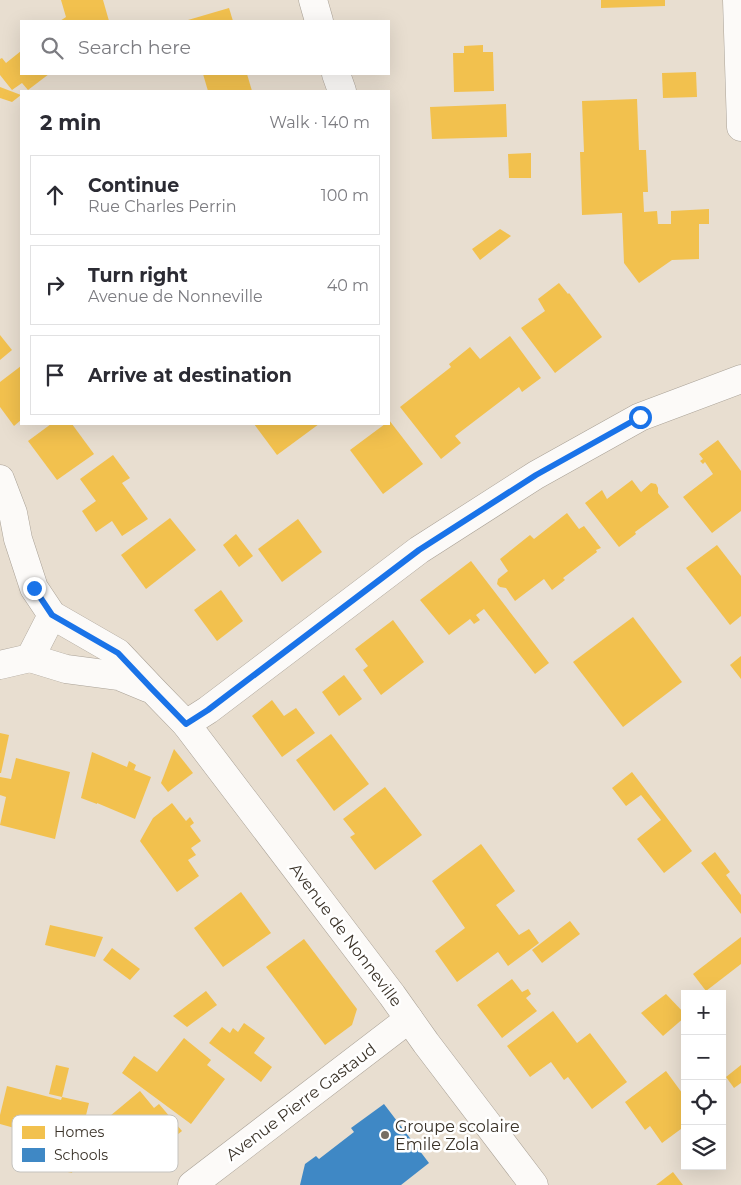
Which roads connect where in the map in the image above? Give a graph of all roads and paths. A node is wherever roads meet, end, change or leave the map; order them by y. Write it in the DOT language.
graph roads {
  1 [pos="312,0"];
  2 [pos="737,0"];
  3 [pos="319,20"];
  4 [pos="336,75"];
  5 [pos="342,90"];
  6 [pos="741,127"];
  7 [pos="741,379"];
  8 [pos="0,478"];
  9 [pos="52,615"];
  10 [pos="30,658"];
  11 [pos="0,665"];
  12 [pos="152,689"];
  13 [pos="186,724"];
  14 [pos="409,1019"];
  15 [pos="192,1185"];
  16 [pos="534,1185"];
  1 -- 3 [label="street"];
  2 -- 6 [label="street"];
  4 -- 5 [label="street"];
  7 -- 13 [label="street"];
  8 -- 9 [label="street, Avenue de Nonneville"];
  9 -- 10 [label="street"];
  9 -- 12 [label="street, Avenue de Nonneville"];
  10 -- 11 [label="street"];
  10 -- 12 [label="street, Avenue de Nonneville"];
  12 -- 13 [label="street, Avenue de Nonneville"];
  13 -- 14 [label="street, Avenue de Nonneville"];
  14 -- 15 [label="street, Avenue Pierre Gastaud"];
  14 -- 16 [label="street, Avenue de Nonneville"];
}
